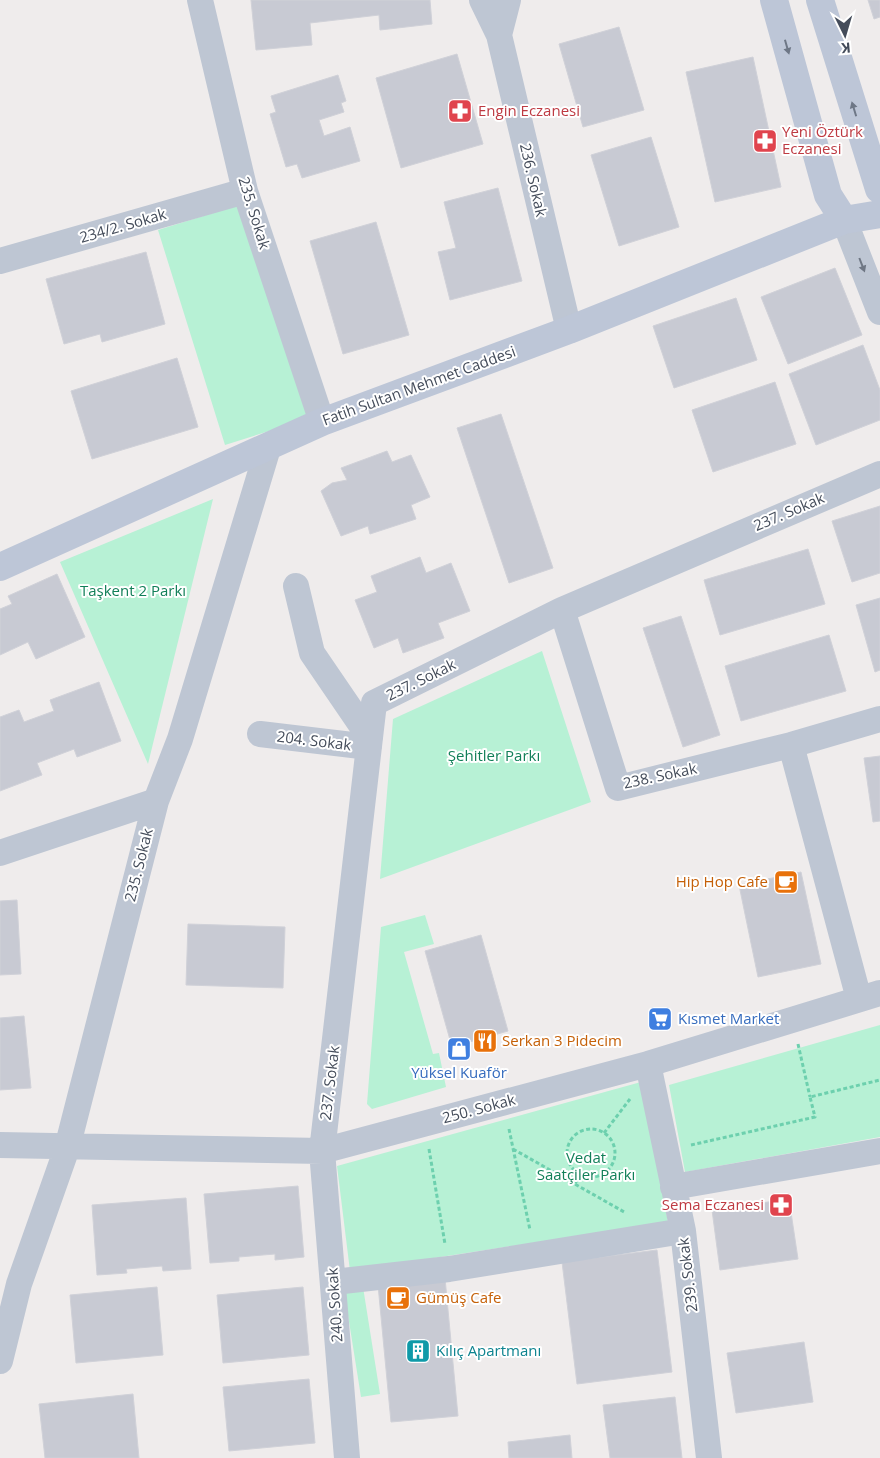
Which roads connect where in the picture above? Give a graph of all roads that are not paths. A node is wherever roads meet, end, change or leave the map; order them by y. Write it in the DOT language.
graph roads {
  1 [pos="200,0"];
  2 [pos="482,0"];
  3 [pos="508,0"];
  4 [pos="774,0"];
  5 [pos="820,0"];
  6 [pos="499,35"];
  7 [pos="245,190"];
  8 [pos="880,197"];
  9 [pos="844,220"];
  10 [pos="0,261"];
  11 [pos="880,312"];
  12 [pos="569,330"];
  13 [pos="322,422"];
  14 [pos="268,448"];
  15 [pos="880,474"];
  16 [pos="0,567"];
  17 [pos="296,586"];
  18 [pos="562,610"];
  19 [pos="880,719"];
  20 [pos="260,734"];
  21 [pos="369,743"];
  22 [pos="791,745"];
  23 [pos="156,801"];
  24 [pos="0,853"];
  25 [pos="869,996"];
  26 [pos="649,1069"];
  27 [pos="0,1145"];
  28 [pos="67,1148"];
  29 [pos="322,1151"];
  30 [pos="880,1151"];
  31 [pos="673,1187"];
  32 [pos="673,1233"];
  33 [pos="334,1282"];
  34 [pos="19,1284"];
  35 [pos="0,1314"];
  36 [pos="0,1361"];
  37 [pos="347,1458"];
  38 [pos="709,1458"];
  1 -- 7 [label="street, 235. Sokak"];
  2 -- 6 [label="street"];
  3 -- 6 [label="street, 236. Sokak"];
  4 -- 9 [label="main road, one-way"];
  8 -- 5 [label="main road, one-way"];
  6 -- 12 [label="street, 236. Sokak"];
  7 -- 10 [label="street, 234/2. Sokak"];
  7 -- 13 [label="street, 235. Sokak"];
  8 -- 9 [label="main road, Fatih Sultan Mehmet Caddesi"];
  9 -- 11 [label="street, one-way"];
  9 -- 12 [label="main road, Fatih Sultan Mehmet Caddesi"];
  12 -- 13 [label="main road, Fatih Sultan Mehmet Caddesi"];
  13 -- 14 [label="main road, Fatih Sultan Mehmet Caddesi"];
  14 -- 16 [label="main road, Fatih Sultan Mehmet Caddesi"];
  14 -- 23 [label="street, 235. Sokak"];
  15 -- 18 [label="street, 237. Sokak"];
  17 -- 21 [label="street"];
  18 -- 21 [label="street, 237. Sokak"];
  18 -- 22 [label="street, 238. Sokak"];
  19 -- 22 [label="street, 238. Sokak"];
  20 -- 21 [label="street, 204. Sokak"];
  21 -- 29 [label="street, 237. Sokak"];
  22 -- 25 [label="street"];
  23 -- 24 [label="street"];
  23 -- 28 [label="street, 235. Sokak"];
  25 -- 26 [label="street, 250. Sokak"];
  26 -- 29 [label="street, 250. Sokak"];
  26 -- 31 [label="street, 239. Sokak"];
  27 -- 28 [label="street, 250. Sokak"];
  28 -- 29 [label="street, 250. Sokak"];
  28 -- 34 [label="street, 235. Sokak"];
  29 -- 33 [label="street, 240. Sokak"];
  30 -- 31 [label="street"];
  31 -- 32 [label="street, 239. Sokak"];
  32 -- 33 [label="street"];
  32 -- 38 [label="street, 239. Sokak"];
  33 -- 37 [label="street, 240. Sokak"];
  34 -- 35 [label="street"];
  34 -- 36 [label="street"];
}
